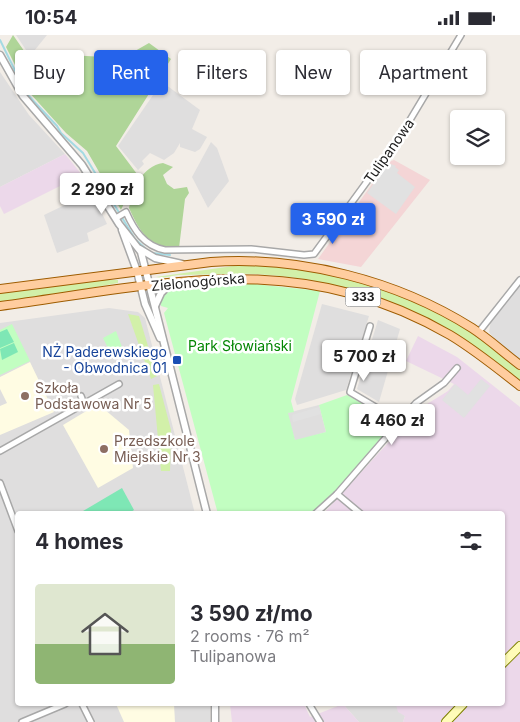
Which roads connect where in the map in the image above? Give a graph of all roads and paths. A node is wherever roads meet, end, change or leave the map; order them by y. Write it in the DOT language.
graph roads {
  1 [pos="461,35"];
  2 [pos="0,55"];
  3 [pos="120,218"];
  4 [pos="138,248"];
  5 [pos="186,265"];
  6 [pos="141,270"];
  7 [pos="520,280"];
  8 [pos="172,283"];
  9 [pos="150,286"];
  10 [pos="141,287"];
  11 [pos="0,289"];
  12 [pos="0,306"];
  13 [pos="155,307"];
  14 [pos="370,326"];
  15 [pos="478,333"];
  16 [pos="162,342"];
  17 [pos="520,365"];
  18 [pos="457,369"];
  19 [pos="119,384"];
  20 [pos="520,386"];
  21 [pos="81,395"];
  22 [pos="84,404"];
  23 [pos="400,421"];
  24 [pos="0,451"];
  25 [pos="0,483"];
  26 [pos="338,494"];
  27 [pos="206,511"];
  28 [pos="318,511"];
  29 [pos="358,511"];
  30 [pos="15,523"];
  31 [pos="520,646"];
  32 [pos="505,661"];
  33 [pos="60,706"];
  34 [pos="83,706"];
  35 [pos="215,706"];
  36 [pos="310,706"];
  37 [pos="461,706"];
  38 [pos="22,722"];
  39 [pos="91,722"];
  40 [pos="215,722"];
  41 [pos="320,722"];
  42 [pos="446,722"];
  1 -- 3 [label="street, Tulipanowa"];
  2 -- 3 [label="street"];
  3 -- 4 [label="street"];
  3 -- 6 [label="street"];
  4 -- 5 [label="street"];
  4 -- 6 [label="street"];
  5 -- 6 [label="main road, Zielonogórska / 333"];
  5 -- 15 [label="main road, Zielonogórska / 333"];
  6 -- 9 [label="street"];
  6 -- 10 [label="street"];
  6 -- 11 [label="main road, Zielonogórska / 333"];
  7 -- 15 [label="street"];
  8 -- 9 [label="main road, Zielonogórska / 333"];
  8 -- 13 [label="street"];
  8 -- 20 [label="main road, Zielonogórska / 333"];
  9 -- 10 [label="main road, Zielonogórska / 333"];
  9 -- 13 [label="street"];
  10 -- 12 [label="main road, Zielonogórska / 333"];
  10 -- 16 [label="street"];
  13 -- 16 [label="street"];
  14 -- 23 [label="street"];
  15 -- 17 [label="main road, Zielonogórska / 333"];
  16 -- 27 [label="street"];
  18 -- 23 [label="street"];
  19 -- 22 [label="street"];
  21 -- 22 [label="street"];
  22 -- 24 [label="street"];
  23 -- 26 [label="street"];
  25 -- 30 [label="street"];
  26 -- 28 [label="street"];
  26 -- 29 [label="street"];
  31 -- 32 [label="main road"];
  33 -- 38 [label="street"];
  34 -- 39 [label="street"];
  35 -- 40 [label="street"];
  36 -- 41 [label="street"];
  37 -- 42 [label="main road"];
}
